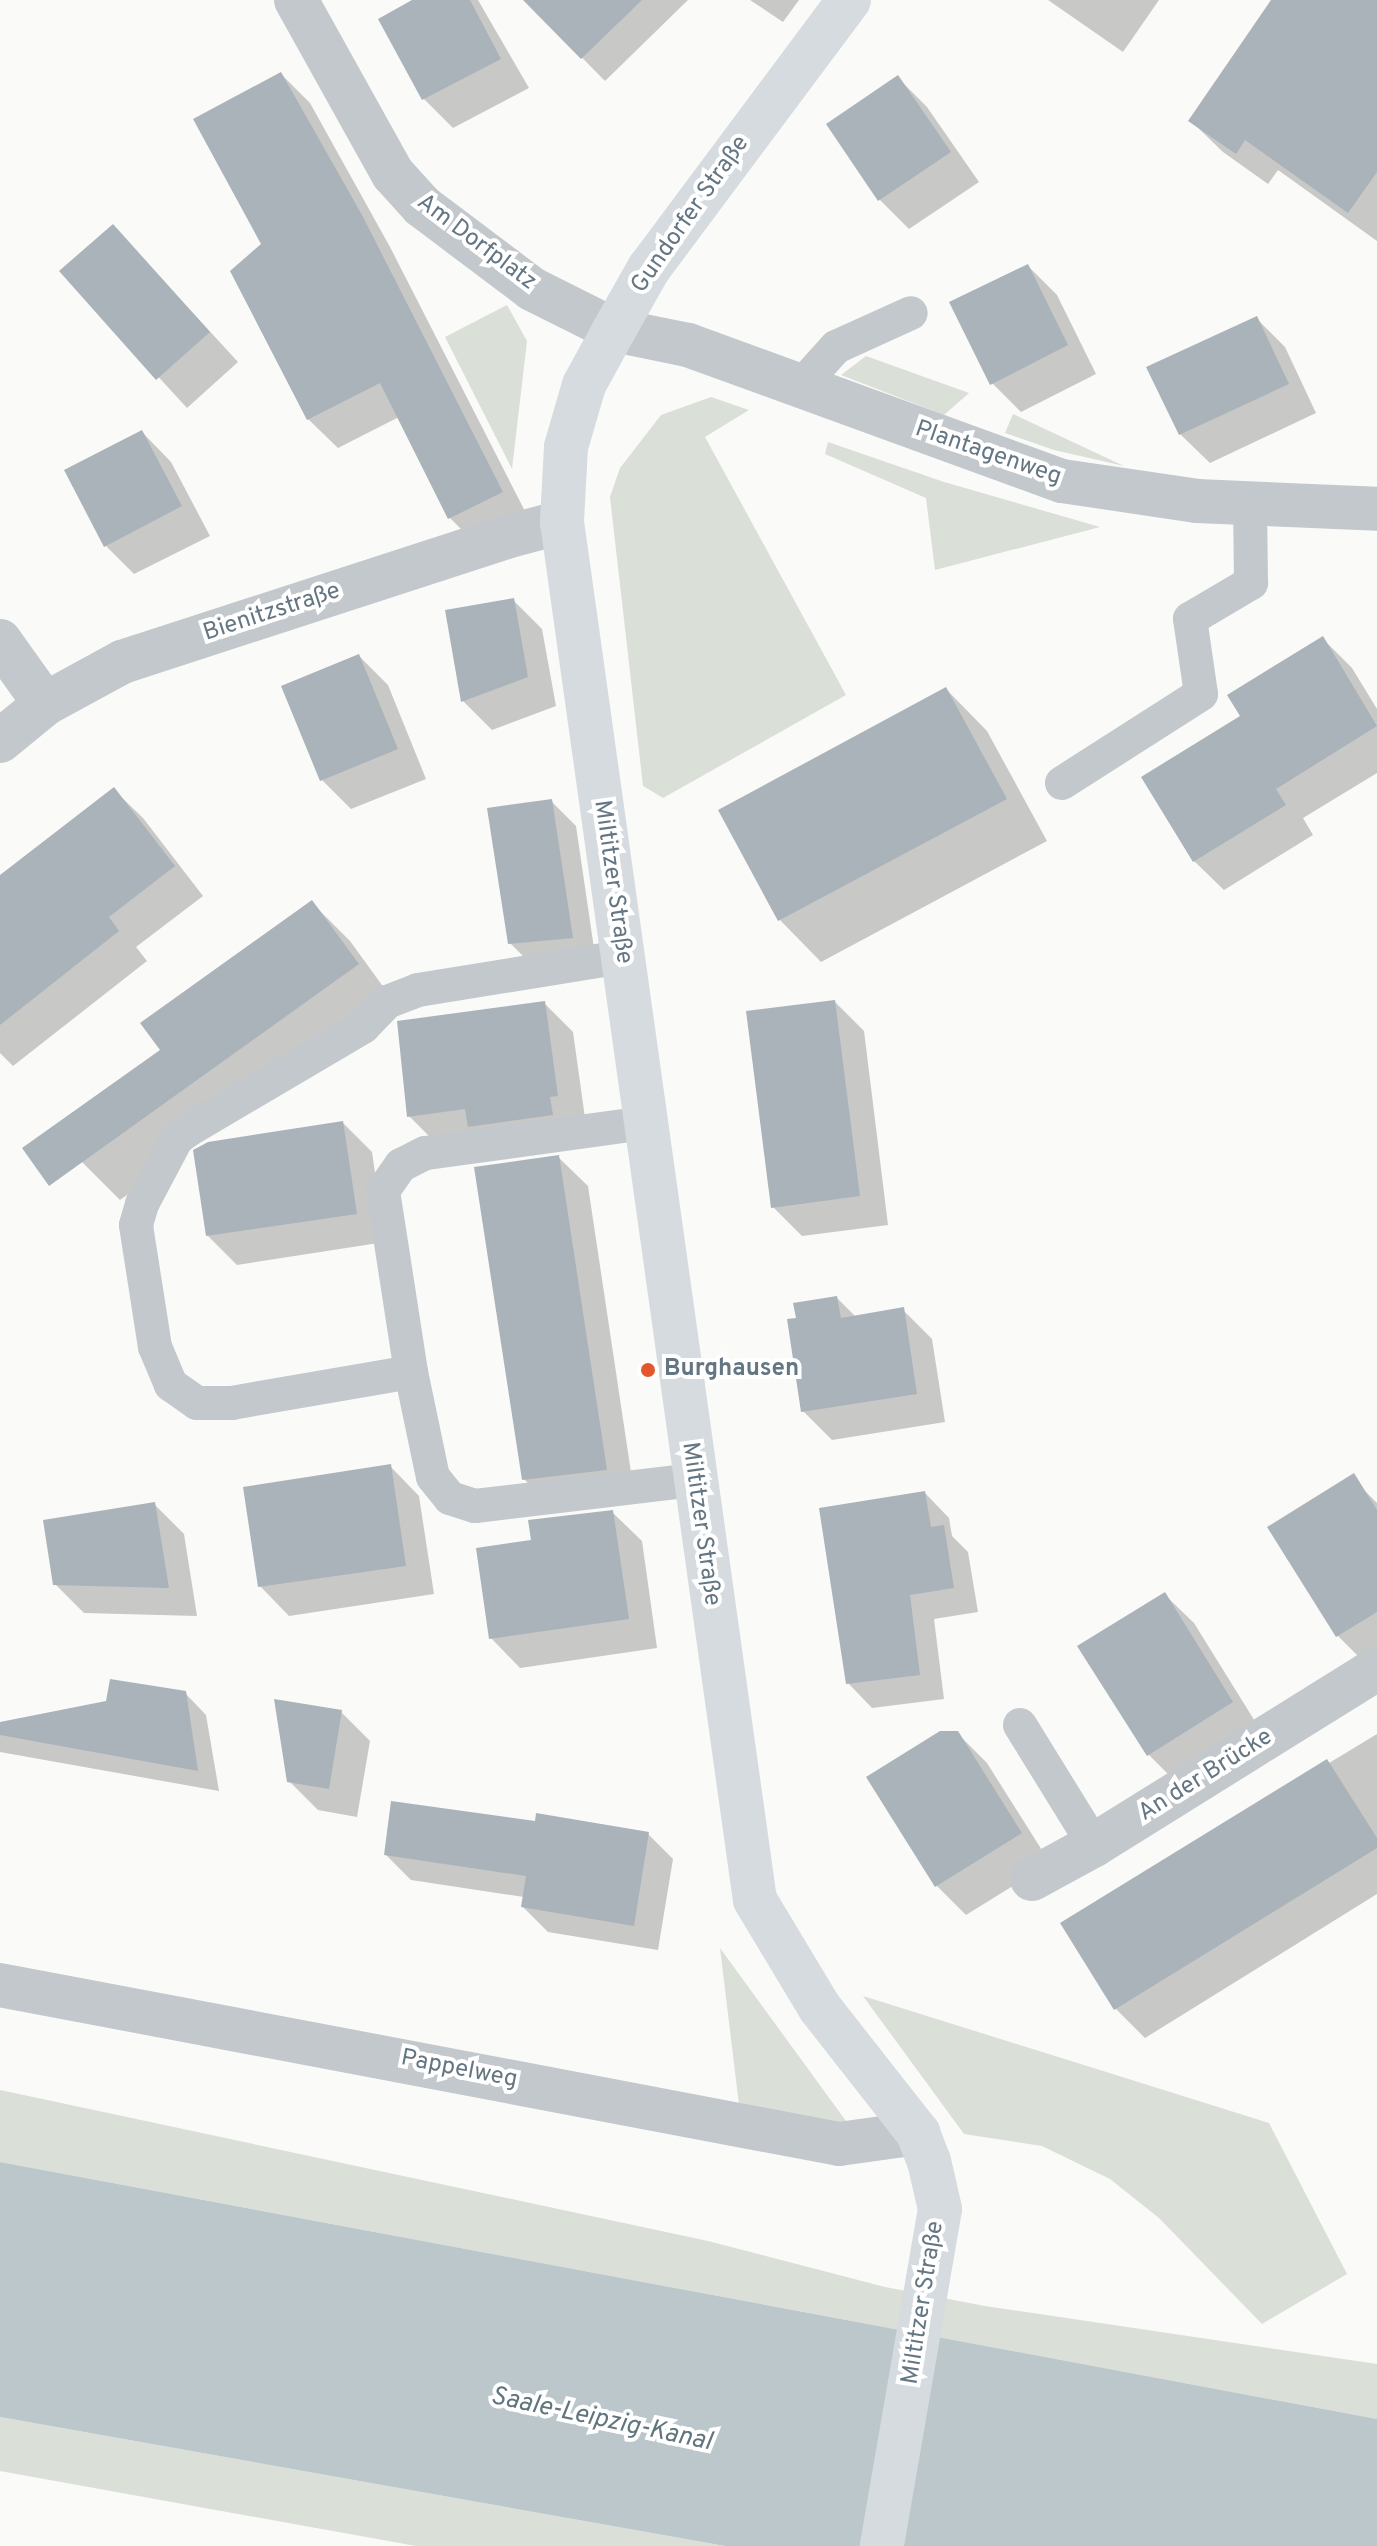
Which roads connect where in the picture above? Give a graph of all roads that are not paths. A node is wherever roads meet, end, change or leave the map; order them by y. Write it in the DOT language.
graph roads {
  1 [pos="296,0"];
  2 [pos="849,0"];
  3 [pos="911,313"];
  4 [pos="614,330"];
  5 [pos="800,387"];
  6 [pos="566,447"];
  7 [pos="1250,504"];
  8 [pos="1377,509"];
  9 [pos="562,522"];
  10 [pos="0,641"];
  11 [pos="45,704"];
  12 [pos="0,741"];
  13 [pos="1062,783"];
  14 [pos="622,957"];
  15 [pos="645,1123"];
  16 [pos="411,1372"];
  17 [pos="694,1480"];
  18 [pos="1377,1669"];
  19 [pos="1020,1725"];
  20 [pos="1094,1845"];
  21 [pos="1032,1879"];
  22 [pos="0,1985"];
  23 [pos="918,2133"];
  24 [pos="882,2546"];
  1 -- 4 [label="street, Am Dorfplatz"];
  2 -- 4 [label="street, Gundorfer Straße"];
  3 -- 5 [label="lane"];
  4 -- 5 [label="street, Plantagenweg"];
  4 -- 6 [label="street, Gundorfer Straße"];
  5 -- 7 [label="street, Plantagenweg"];
  6 -- 9 [label="street, Miltitzer Straße"];
  7 -- 8 [label="street, Plantagenweg"];
  7 -- 13 [label="lane"];
  9 -- 11 [label="street, Bienitzstraße"];
  9 -- 14 [label="street, Miltitzer Straße"];
  10 -- 11 [label="street"];
  11 -- 12 [label="street, Bienitzstraße"];
  14 -- 15 [label="street, Miltitzer Straße"];
  14 -- 16 [label="lane"];
  15 -- 16 [label="lane"];
  15 -- 17 [label="street, Miltitzer Straße"];
  16 -- 17 [label="lane"];
  17 -- 23 [label="street, Miltitzer Straße"];
  18 -- 20 [label="street, An der Brücke"];
  19 -- 20 [label="lane"];
  20 -- 21 [label="street, An der Brücke"];
  22 -- 23 [label="street, Pappelweg"];
  23 -- 24 [label="street, Miltitzer Straße"];
}
